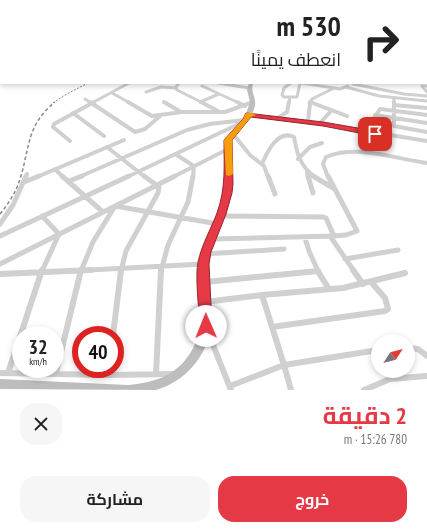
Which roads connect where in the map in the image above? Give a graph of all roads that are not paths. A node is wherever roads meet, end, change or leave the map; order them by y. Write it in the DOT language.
graph roads {
  1 [pos="184,0"];
  2 [pos="190,0"];
  3 [pos="328,0"];
  4 [pos="348,0"];
  5 [pos="127,84"];
  6 [pos="179,84"];
  7 [pos="234,84"];
  8 [pos="290,84"];
  9 [pos="304,84"];
  10 [pos="310,84"];
  11 [pos="352,84"];
  12 [pos="359,84"];
  13 [pos="250,85"];
  14 [pos="202,86"];
  15 [pos="427,86"];
  16 [pos="346,87"];
  17 [pos="176,88"];
  18 [pos="334,88"];
  19 [pos="146,92"];
  20 [pos="427,92"];
  21 [pos="112,93"];
  22 [pos="219,94"];
  23 [pos="427,96"];
  24 [pos="290,97"];
  25 [pos="394,98"];
  26 [pos="85,99"];
  27 [pos="427,101"];
  28 [pos="164,102"];
  29 [pos="200,102"];
  30 [pos="92,103"];
  31 [pos="310,104"];
  32 [pos="394,105"];
  33 [pos="427,108"];
  34 [pos="332,110"];
  35 [pos="394,110"];
  36 [pos="182,112"];
  37 [pos="220,112"];
  38 [pos="248,113"];
  39 [pos="73,114"];
  40 [pos="375,115"];
  41 [pos="427,115"];
  42 [pos="160,116"];
  43 [pos="347,116"];
  44 [pos="278,118"];
  45 [pos="394,118"];
  46 [pos="308,122"];
  47 [pos="427,122"];
  48 [pos="320,123"];
  49 [pos="365,132"];
  50 [pos="427,132"];
  51 [pos="233,134"];
  52 [pos="104,136"];
  53 [pos="124,140"];
  54 [pos="70,141"];
  55 [pos="427,141"];
  56 [pos="322,143"];
  57 [pos="107,148"];
  58 [pos="228,149"];
  59 [pos="175,154"];
  60 [pos="121,158"];
  61 [pos="298,159"];
  62 [pos="427,163"];
  63 [pos="262,164"];
  64 [pos="194,166"];
  65 [pos="55,169"];
  66 [pos="138,171"];
  67 [pos="307,172"];
  68 [pos="27,174"];
  69 [pos="69,181"];
  70 [pos="24,182"];
  71 [pos="157,185"];
  72 [pos="334,188"];
  73 [pos="313,193"];
  74 [pos="275,194"];
  75 [pos="85,196"];
  76 [pos="115,206"];
  77 [pos="103,212"];
  78 [pos="147,212"];
  79 [pos="42,216"];
  80 [pos="182,218"];
  81 [pos="219,220"];
  82 [pos="0,224"];
  83 [pos="59,234"];
  84 [pos="0,236"];
  85 [pos="332,236"];
  86 [pos="305,238"];
  87 [pos="212,239"];
  88 [pos="284,249"];
  89 [pos="398,250"];
  90 [pos="205,254"];
  91 [pos="345,258"];
  92 [pos="0,264"];
  93 [pos="203,264"];
  94 [pos="162,266"];
  95 [pos="121,268"];
  96 [pos="81,270"];
  97 [pos="318,271"];
  98 [pos="41,272"];
  99 [pos="405,273"];
  100 [pos="0,274"];
  101 [pos="205,282"];
  102 [pos="372,283"];
  103 [pos="363,284"];
  104 [pos="329,289"];
  105 [pos="262,295"];
  106 [pos="206,302"];
  107 [pos="114,326"];
  108 [pos="206,326"];
  109 [pos="272,326"];
  110 [pos="64,340"];
  111 [pos="415,349"];
  112 [pos="371,351"];
  113 [pos="427,356"];
  114 [pos="284,365"];
  115 [pos="0,373"];
  116 [pos="8,373"];
  117 [pos="12,373"];
  118 [pos="124,373"];
  119 [pos="156,374"];
  120 [pos="179,374"];
  121 [pos="427,376"];
  122 [pos="0,384"];
  123 [pos="230,388"];
  124 [pos="291,390"];
  125 [pos="364,390"];
  1 -- 2 [label="street"];
  3 -- 4 [label="street"];
  5 -- 21 [label="street"];
  6 -- 17 [label="street"];
  7 -- 13 [label="street"];
  8 -- 24 [label="street"];
  9 -- 24 [label="street"];
  10 -- 18 [label="street"];
  11 -- 16 [label="street"];
  12 -- 23 [label="street"];
  13 -- 38 [label="street"];
  14 -- 22 [label="street"];
  15 -- 20 [label="street"];
  16 -- 18 [label="street"];
  16 -- 25 [label="street"];
  17 -- 19 [label="street"];
  17 -- 29 [label="street"];
  18 -- 31 [label="street"];
  21 -- 30 [label="street"];
  21 -- 42 [label="street"];
  22 -- 29 [label="street"];
  22 -- 38 [label="street"];
  24 -- 44 [label="street"];
  25 -- 27 [label="street"];
  25 -- 32 [label="street"];
  26 -- 30 [label="street"];
  28 -- 36 [label="street"];
  29 -- 37 [label="street"];
  30 -- 39 [label="street"];
  30 -- 42 [label="street"];
  31 -- 34 [label="street"];
  31 -- 46 [label="street"];
  32 -- 33 [label="street"];
  32 -- 35 [label="street"];
  34 -- 43 [label="street"];
  34 -- 48 [label="street"];
  35 -- 40 [label="street"];
  35 -- 41 [label="street"];
  35 -- 45 [label="street"];
  36 -- 37 [label="street"];
  36 -- 42 [label="street"];
  37 -- 38 [label="street"];
  38 -- 44 [label="street"];
  38 -- 51 [label="street"];
  38 -- 59 [label="street"];
  38 -- 60 [label="street"];
  39 -- 52 [label="street"];
  39 -- 54 [label="street"];
  40 -- 45 [label="street"];
  40 -- 49 [label="street"];
  44 -- 46 [label="street"];
  45 -- 47 [label="street"];
  45 -- 50 [label="street"];
  46 -- 48 [label="street"];
  48 -- 49 [label="street"];
  49 -- 55 [label="street"];
  51 -- 58 [label="street"];
  51 -- 63 [label="street"];
  53 -- 57 [label="street"];
  56 -- 61 [label="street"];
  57 -- 60 [label="street"];
  57 -- 65 [label="street"];
  58 -- 64 [label="street"];
  58 -- 81 [label="street"];
  59 -- 64 [label="street"];
  59 -- 66 [label="street"];
  60 -- 66 [label="street"];
  60 -- 69 [label="street"];
  61 -- 63 [label="street"];
  61 -- 67 [label="street"];
  62 -- 72 [label="street"];
  63 -- 74 [label="street"];
  64 -- 71 [label="street"];
  64 -- 80 [label="street"];
  65 -- 69 [label="street"];
  65 -- 70 [label="street"];
  66 -- 71 [label="street"];
  66 -- 75 [label="street"];
  67 -- 72 [label="street"];
  67 -- 73 [label="street"];
  68 -- 70 [label="street"];
  69 -- 75 [label="street"];
  70 -- 82 [label="street"];
  71 -- 76 [label="street"];
  71 -- 78 [label="street"];
  72 -- 85 [label="street"];
  75 -- 77 [label="street"];
  75 -- 79 [label="street"];
  76 -- 77 [label="street"];
  76 -- 78 [label="street"];
  76 -- 96 [label="street"];
  77 -- 83 [label="street"];
  78 -- 80 [label="street"];
  78 -- 95 [label="street"];
  79 -- 83 [label="street"];
  79 -- 84 [label="street"];
  80 -- 81 [label="street"];
  80 -- 94 [label="street"];
  81 -- 85 [label="street"];
  81 -- 87 [label="street"];
  83 -- 92 [label="street"];
  83 -- 98 [label="street"];
  85 -- 86 [label="street"];
  85 -- 91 [label="street"];
  86 -- 87 [label="street"];
  86 -- 97 [label="street"];
  87 -- 90 [label="street"];
  88 -- 90 [label="street"];
  89 -- 91 [label="street"];
  90 -- 93 [label="street"];
  91 -- 103 [label="street"];
  93 -- 94 [label="street"];
  93 -- 101 [label="street"];
  94 -- 95 [label="street"];
  94 -- 119 [label="street"];
  95 -- 96 [label="street"];
  95 -- 107 [label="street"];
  96 -- 98 [label="street"];
  96 -- 110 [label="street"];
  97 -- 101 [label="street"];
  97 -- 104 [label="street"];
  98 -- 100 [label="street"];
  98 -- 116 [label="street"];
  99 -- 102 [label="street"];
  101 -- 106 [label="street"];
  102 -- 103 [label="street"];
  102 -- 109 [label="street"];
  103 -- 104 [label="street"];
  104 -- 105 [label="street"];
  105 -- 106 [label="street"];
  105 -- 109 [label="street"];
  106 -- 108 [label="street"];
  108 -- 120 [label="street"];
  108 -- 123 [label="street"];
  109 -- 114 [label="street"];
  111 -- 113 [label="street"];
  112 -- 114 [label="street"];
  114 -- 123 [label="street"];
  114 -- 124 [label="street"];
  115 -- 116 [label="street"];
  116 -- 117 [label="street"];
  118 -- 119 [label="street"];
  119 -- 120 [label="street"];
  120 -- 122 [label="street"];
  121 -- 125 [label="street"];
}
